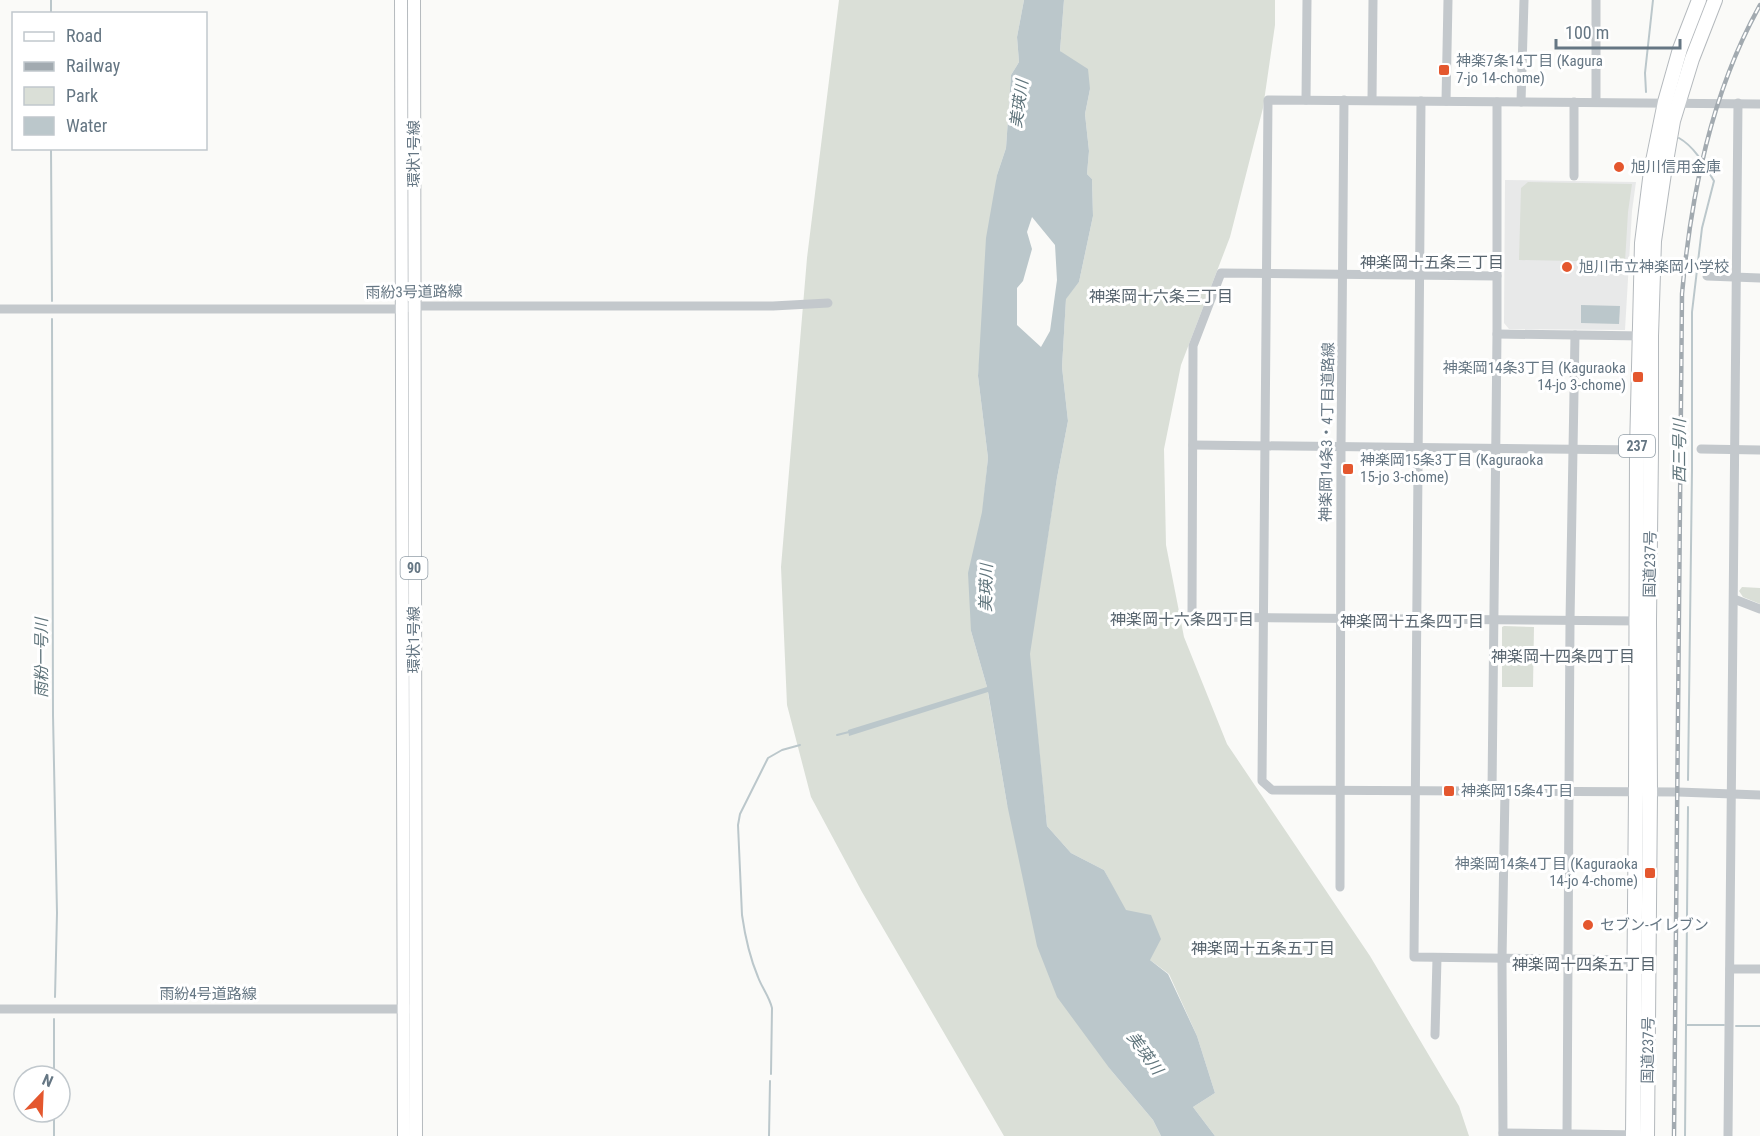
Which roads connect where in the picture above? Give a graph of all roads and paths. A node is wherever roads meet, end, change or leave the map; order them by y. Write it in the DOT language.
graph roads {
  1 [pos="401,0"];
  2 [pos="414,0"];
  3 [pos="1307,0"];
  4 [pos="1373,0"];
  5 [pos="1448,0"];
  6 [pos="1524,0"];
  7 [pos="1596,0"];
  8 [pos="1699,0"];
  9 [pos="1715,0"];
  10 [pos="1372,99"];
  11 [pos="1306,100"];
  12 [pos="1344,100"];
  13 [pos="1421,101"];
  14 [pos="1446,101"];
  15 [pos="1497,102"];
  16 [pos="1521,102"];
  17 [pos="1574,102"];
  18 [pos="1596,102"];
  19 [pos="1665,102"];
  20 [pos="1679,102"];
  21 [pos="1738,103"];
  22 [pos="1760,104"];
  23 [pos="1574,176"];
  24 [pos="1266,274"];
  25 [pos="1343,275"];
  26 [pos="1420,275"];
  27 [pos="1497,276"];
  28 [pos="1707,276"];
  29 [pos="1736,278"];
  30 [pos="1760,278"];
  31 [pos="828,303"];
  32 [pos="408,307"];
  33 [pos="0,309"];
  34 [pos="1497,334"];
  35 [pos="1575,335"];
  36 [pos="1645,336"];
  37 [pos="1193,445"];
  38 [pos="1264,445"];
  39 [pos="1341,447"];
  40 [pos="1418,447"];
  41 [pos="1495,448"];
  42 [pos="1572,449"];
  43 [pos="1701,449"];
  44 [pos="1637,450"];
  45 [pos="1652,450"];
  46 [pos="1735,450"];
  47 [pos="1760,450"];
  48 [pos="1734,599"];
  49 [pos="1760,609"];
  50 [pos="1263,617"];
  51 [pos="1340,618"];
  52 [pos="1417,618"];
  53 [pos="1494,620"];
  54 [pos="1570,621"];
  55 [pos="1642,621"];
  56 [pos="1340,789"];
  57 [pos="1417,790"];
  58 [pos="1492,791"];
  59 [pos="1505,791"];
  60 [pos="1570,792"];
  61 [pos="1636,792"];
  62 [pos="1650,792"];
  63 [pos="1732,794"];
  64 [pos="1760,795"];
  65 [pos="1340,887"];
  66 [pos="1437,958"];
  67 [pos="1502,959"];
  68 [pos="1568,959"];
  69 [pos="1641,960"];
  70 [pos="1730,969"];
  71 [pos="1760,969"];
  72 [pos="0,1009"];
  73 [pos="410,1009"];
  74 [pos="1435,1035"];
  75 [pos="1503,1135"];
  76 [pos="1567,1135"];
  77 [pos="404,1136"];
  78 [pos="416,1136"];
  79 [pos="1632,1136"];
  80 [pos="1647,1136"];
  81 [pos="1728,1136"];
  1 -- 32 [label="main road, 環状1号線 / 90"];
  2 -- 32 [label="main road, 環状1号線 / 90"];
  3 -- 11 [label="street"];
  4 -- 10 [label="street"];
  5 -- 14 [label="street"];
  6 -- 16 [label="street"];
  7 -- 18 [label="street"];
  8 -- 19 [label="highway, 国道237号 / 237"];
  9 -- 20 [label="highway, 国道237号 / 237"];
  10 -- 12 [label="street"];
  10 -- 13 [label="street"];
  11 -- 12 [label="street"];
  11 -- 24 [label="street"];
  12 -- 25 [label="street, 神楽岡14条3・4丁目道路線"];
  13 -- 14 [label="street"];
  13 -- 26 [label="street"];
  14 -- 15 [label="street"];
  15 -- 16 [label="street"];
  15 -- 27 [label="street"];
  16 -- 17 [label="street"];
  17 -- 18 [label="street"];
  17 -- 23 [label="street"];
  18 -- 19 [label="street"];
  19 -- 20 [label="street"];
  19 -- 36 [label="highway, 国道237号 / 237"];
  20 -- 21 [label="street"];
  20 -- 36 [label="highway, 国道237号 / 237"];
  21 -- 22 [label="street"];
  21 -- 29 [label="street"];
  24 -- 25 [label="street"];
  24 -- 37 [label="street"];
  24 -- 38 [label="street"];
  25 -- 26 [label="street"];
  25 -- 39 [label="street, 神楽岡14条3・4丁目道路線"];
  26 -- 27 [label="street"];
  26 -- 40 [label="street"];
  27 -- 34 [label="street"];
  28 -- 29 [label="street"];
  29 -- 30 [label="street"];
  29 -- 46 [label="street"];
  31 -- 32 [label="street, 雨紛3号道路線"];
  32 -- 33 [label="street, 雨紛3号道路線"];
  32 -- 73 [label="main road, 環状1号線 / 90"];
  34 -- 35 [label="street"];
  34 -- 41 [label="street"];
  35 -- 36 [label="street"];
  35 -- 42 [label="street"];
  36 -- 44 [label="highway, 国道237号 / 237"];
  36 -- 45 [label="highway, 国道237号 / 237"];
  37 -- 38 [label="street"];
  37 -- 50 [label="street"];
  38 -- 39 [label="street"];
  38 -- 50 [label="street"];
  39 -- 40 [label="street"];
  39 -- 51 [label="street, 神楽岡14条3・4丁目道路線"];
  40 -- 41 [label="street"];
  40 -- 52 [label="street"];
  41 -- 42 [label="street"];
  41 -- 53 [label="street"];
  42 -- 44 [label="street"];
  42 -- 54 [label="street"];
  43 -- 46 [label="street"];
  44 -- 45 [label="street"];
  44 -- 55 [label="highway, 国道237号 / 237"];
  45 -- 55 [label="highway, 国道237号 / 237"];
  46 -- 47 [label="street"];
  46 -- 48 [label="street"];
  48 -- 49 [label="street"];
  48 -- 63 [label="street"];
  50 -- 51 [label="street"];
  50 -- 56 [label="street"];
  51 -- 52 [label="street"];
  51 -- 56 [label="street, 神楽岡14条3・4丁目道路線"];
  52 -- 53 [label="street"];
  52 -- 57 [label="street"];
  53 -- 54 [label="street"];
  53 -- 58 [label="street"];
  54 -- 55 [label="street"];
  54 -- 60 [label="street"];
  55 -- 61 [label="highway, 国道237号 / 237"];
  55 -- 62 [label="highway, 国道237号 / 237"];
  56 -- 57 [label="street"];
  56 -- 65 [label="street, 神楽岡14条3・4丁目道路線"];
  57 -- 58 [label="street"];
  57 -- 66 [label="street"];
  58 -- 59 [label="street"];
  59 -- 60 [label="street"];
  59 -- 67 [label="street"];
  60 -- 61 [label="street"];
  60 -- 68 [label="street"];
  61 -- 62 [label="street"];
  61 -- 69 [label="highway, 国道237号 / 237"];
  62 -- 63 [label="street"];
  62 -- 69 [label="highway, 国道237号 / 237"];
  63 -- 64 [label="street"];
  63 -- 70 [label="street"];
  66 -- 67 [label="street"];
  66 -- 74 [label="street"];
  67 -- 68 [label="street"];
  67 -- 75 [label="street"];
  68 -- 69 [label="street"];
  68 -- 76 [label="street"];
  69 -- 79 [label="highway, 国道237号 / 237"];
  69 -- 80 [label="highway, 国道237号 / 237"];
  70 -- 71 [label="street"];
  70 -- 81 [label="street"];
  72 -- 73 [label="street, 雨紛4号道路線"];
  73 -- 77 [label="main road, 環状1号線 / 90"];
  73 -- 78 [label="main road, 環状1号線 / 90"];
  75 -- 76 [label="street"];
  76 -- 79 [label="street"];
  79 -- 80 [label="street"];
}
